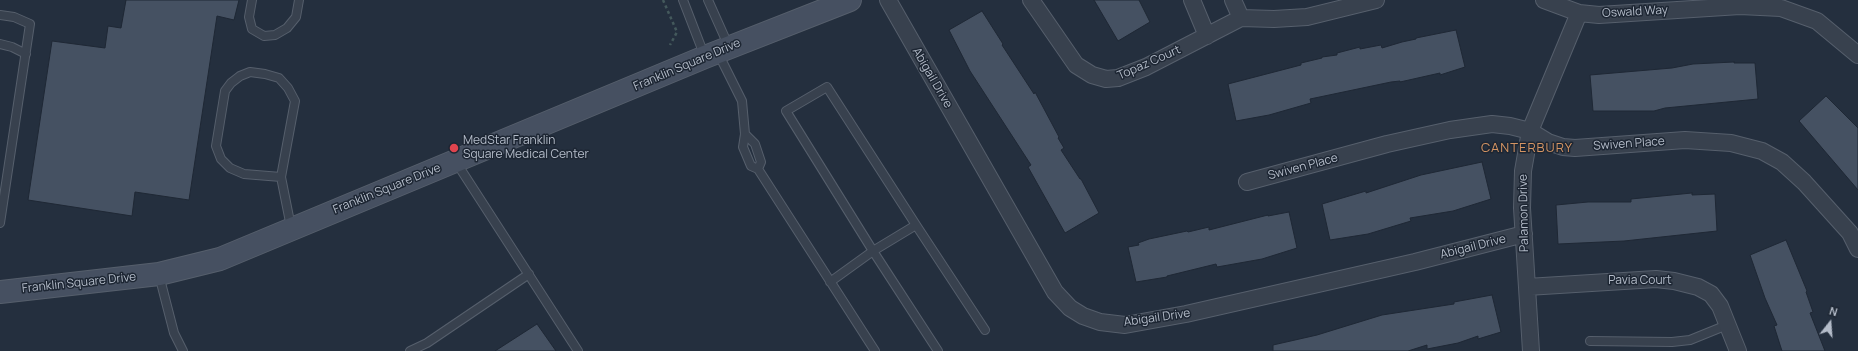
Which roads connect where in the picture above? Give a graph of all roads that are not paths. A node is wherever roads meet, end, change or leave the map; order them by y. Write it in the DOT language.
graph roads {
  1 [pos="252,0"];
  2 [pos="299,0"];
  3 [pos="683,0"];
  4 [pos="708,0"];
  5 [pos="850,0"];
  6 [pos="888,0"];
  7 [pos="1031,0"];
  8 [pos="1192,0"];
  9 [pos="1233,0"];
  10 [pos="1376,0"];
  11 [pos="1544,0"];
  12 [pos="1579,13"];
  13 [pos="0,14"];
  14 [pos="1241,18"];
  15 [pos="1207,36"];
  16 [pos="0,44"];
  17 [pos="717,52"];
  18 [pos="26,54"];
  19 [pos="1858,54"];
  20 [pos="1530,131"];
  21 [pos="745,134"];
  22 [pos="455,160"];
  23 [pos="758,170"];
  24 [pos="280,177"];
  25 [pos="1247,182"];
  26 [pos="0,219"];
  27 [pos="0,223"];
  28 [pos="916,225"];
  29 [pos="291,228"];
  30 [pos="1524,234"];
  31 [pos="1858,249"];
  32 [pos="873,251"];
  33 [pos="159,274"];
  34 [pos="529,274"];
  35 [pos="830,282"];
  36 [pos="1527,287"];
  37 [pos="0,292"];
  38 [pos="1727,325"];
  39 [pos="985,330"];
  40 [pos="1590,341"];
  41 [pos="183,351"];
  42 [pos="410,351"];
  43 [pos="578,351"];
  44 [pos="875,351"];
  45 [pos="938,351"];
  46 [pos="1531,351"];
  47 [pos="1738,351"];
  1 -- 2 [label="lane"];
  3 -- 17 [label="lane"];
  4 -- 17 [label="lane"];
  5 -- 17 [label="street, Franklin Square Drive"];
  6 -- 30 [label="street, Abigail Drive"];
  7 -- 15 [label="street, Topaz Court"];
  8 -- 15 [label="street"];
  9 -- 14 [label="street"];
  10 -- 14 [label="street"];
  11 -- 12 [label="street, Oswald Way"];
  12 -- 19 [label="street, Oswald Way"];
  12 -- 20 [label="street, Palamon Drive"];
  13 -- 18 [label="lane"];
  14 -- 15 [label="street"];
  16 -- 18 [label="lane"];
  17 -- 21 [label="lane"];
  17 -- 22 [label="street, Franklin Square Drive"];
  18 -- 26 [label="lane"];
  20 -- 25 [label="street, Swiven Place"];
  20 -- 30 [label="street, Palamon Drive"];
  20 -- 31 [label="street, Swiven Place"];
  21 -- 23 [label="lane"];
  21 -- 23 [label="lane"];
  22 -- 29 [label="street, Franklin Square Drive"];
  22 -- 34 [label="lane"];
  23 -- 35 [label="lane"];
  24 -- 24 [label="lane"];
  24 -- 29 [label="lane"];
  26 -- 27 [label="lane"];
  28 -- 32 [label="lane"];
  28 -- 32 [label="lane"];
  28 -- 39 [label="lane"];
  29 -- 33 [label="street, Franklin Square Drive"];
  30 -- 36 [label="street, Palamon Drive"];
  32 -- 35 [label="lane"];
  32 -- 45 [label="lane"];
  33 -- 37 [label="street, Franklin Square Drive"];
  33 -- 41 [label="lane"];
  34 -- 42 [label="lane"];
  34 -- 43 [label="lane"];
  35 -- 44 [label="lane"];
  36 -- 38 [label="street, Pavia Court"];
  36 -- 46 [label="street, Palamon Drive"];
  38 -- 40 [label="lane"];
  38 -- 47 [label="street, Pavia Court"];
}
